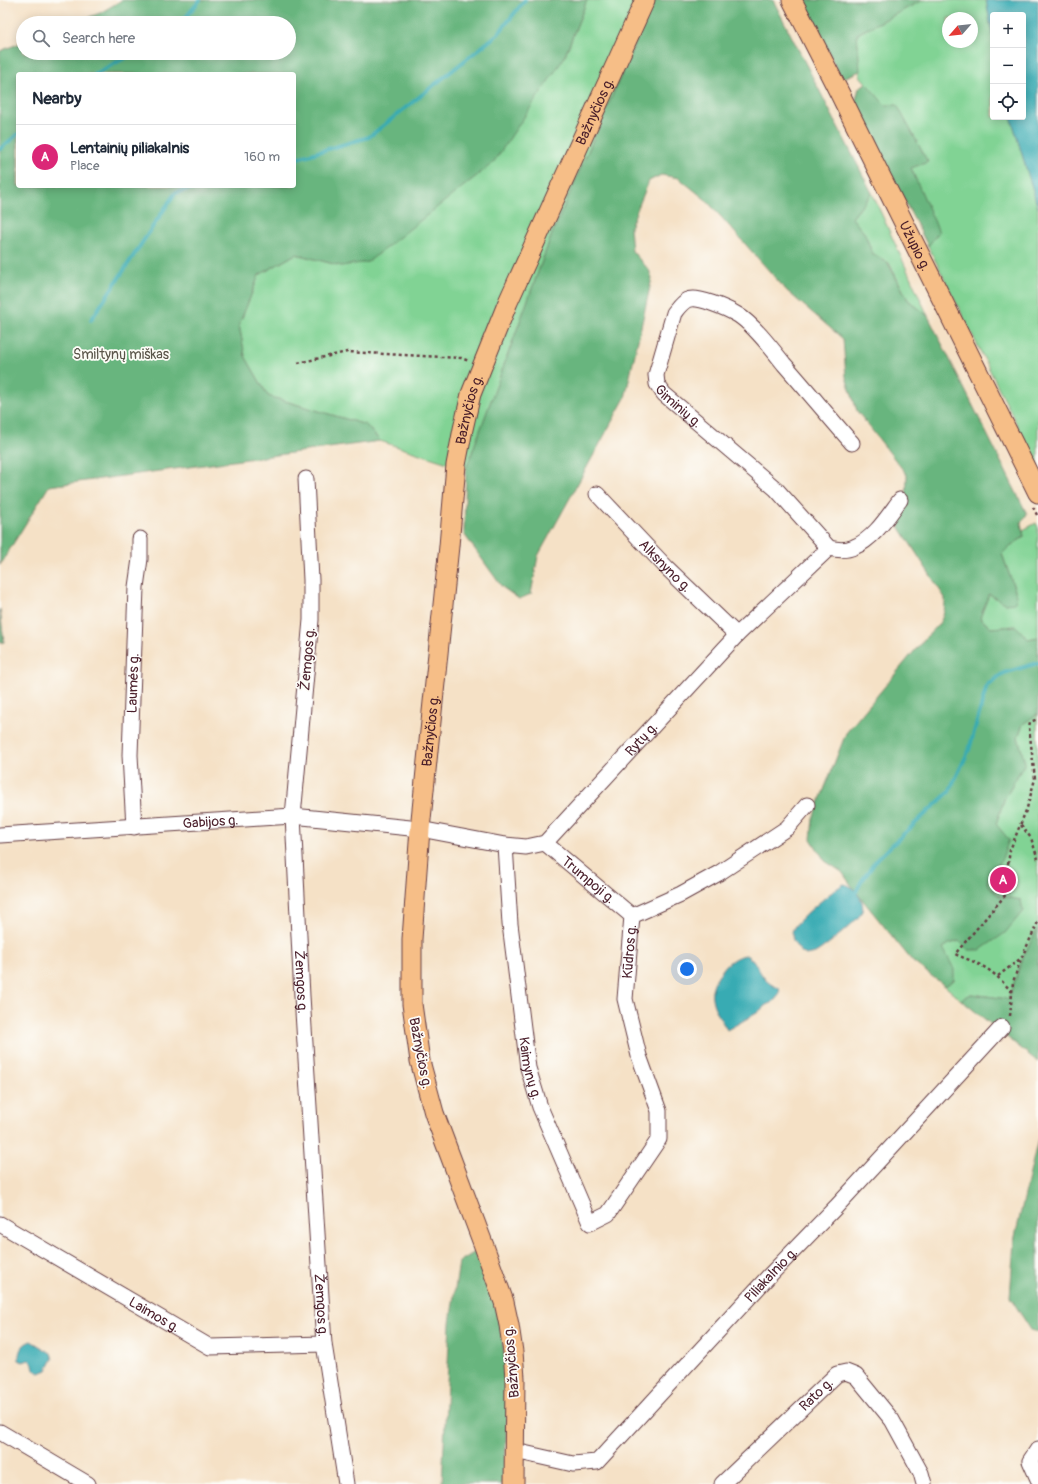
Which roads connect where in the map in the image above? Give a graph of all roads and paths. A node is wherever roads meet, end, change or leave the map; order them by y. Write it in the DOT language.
graph roads {
  1 [pos="645,0"];
  2 [pos="792,0"];
  3 [pos="298,363"];
  4 [pos="483,366"];
  5 [pos="852,443"];
  6 [pos="306,479"];
  7 [pos="1038,493"];
  8 [pos="597,494"];
  9 [pos="900,500"];
  10 [pos="140,539"];
  11 [pos="829,548"];
  12 [pos="737,635"];
  13 [pos="1038,719"];
  14 [pos="807,805"];
  15 [pos="293,816"];
  16 [pos="1021,825"];
  17 [pos="134,827"];
  18 [pos="420,829"];
  19 [pos="0,835"];
  20 [pos="545,843"];
  21 [pos="505,845"];
  22 [pos="1038,859"];
  23 [pos="632,916"];
  24 [pos="1038,922"];
  25 [pos="1021,959"];
  26 [pos="998,976"];
  27 [pos="1012,992"];
  28 [pos="1002,1027"];
  29 [pos="631,1183"];
  30 [pos="0,1224"];
  31 [pos="324,1344"];
  32 [pos="0,1432"];
  33 [pos="1038,1449"];
  34 [pos="515,1451"];
  35 [pos="1038,1479"];
  36 [pos="88,1484"];
  37 [pos="346,1484"];
  38 [pos="514,1484"];
  39 [pos="722,1484"];
  40 [pos="924,1484"];
  1 -- 4 [label="main road, Bažnyčios g."];
  2 -- 7 [label="main road, Užupio g."];
  3 -- 4 [label="path"];
  4 -- 18 [label="main road, Bažnyčios g."];
  5 -- 11 [label="street, Giminių g."];
  6 -- 15 [label="street, Žemgos g."];
  8 -- 12 [label="street, Alksnyno g."];
  9 -- 11 [label="street"];
  10 -- 17 [label="street, Laumės g."];
  11 -- 12 [label="street, Rytų g."];
  12 -- 20 [label="street, Rytų g."];
  13 -- 16 [label="path"];
  14 -- 23 [label="street, Kūdros g."];
  15 -- 17 [label="street, Gabijos g."];
  15 -- 18 [label="street, Gabijos g."];
  15 -- 31 [label="street, Žemgos g."];
  16 -- 22 [label="path"];
  16 -- 26 [label="path"];
  17 -- 19 [label="street, Gabijos g."];
  18 -- 21 [label="street"];
  18 -- 34 [label="main road, Bažnyčios g."];
  20 -- 21 [label="street"];
  20 -- 23 [label="street, Trumpoji g."];
  21 -- 29 [label="street, Kaimynų g."];
  23 -- 29 [label="street, Kūdros g."];
  24 -- 25 [label="path"];
  25 -- 26 [label="path"];
  25 -- 27 [label="path"];
  26 -- 27 [label="path"];
  27 -- 28 [label="path"];
  28 -- 34 [label="street, Piliakalnio g."];
  30 -- 31 [label="street, Laimos g."];
  31 -- 37 [label="street, Žemgos g."];
  32 -- 36 [label="street"];
  33 -- 35 [label="street"];
  34 -- 38 [label="main road, Bažnyčios g."];
  39 -- 40 [label="street, Rato g."];
}
